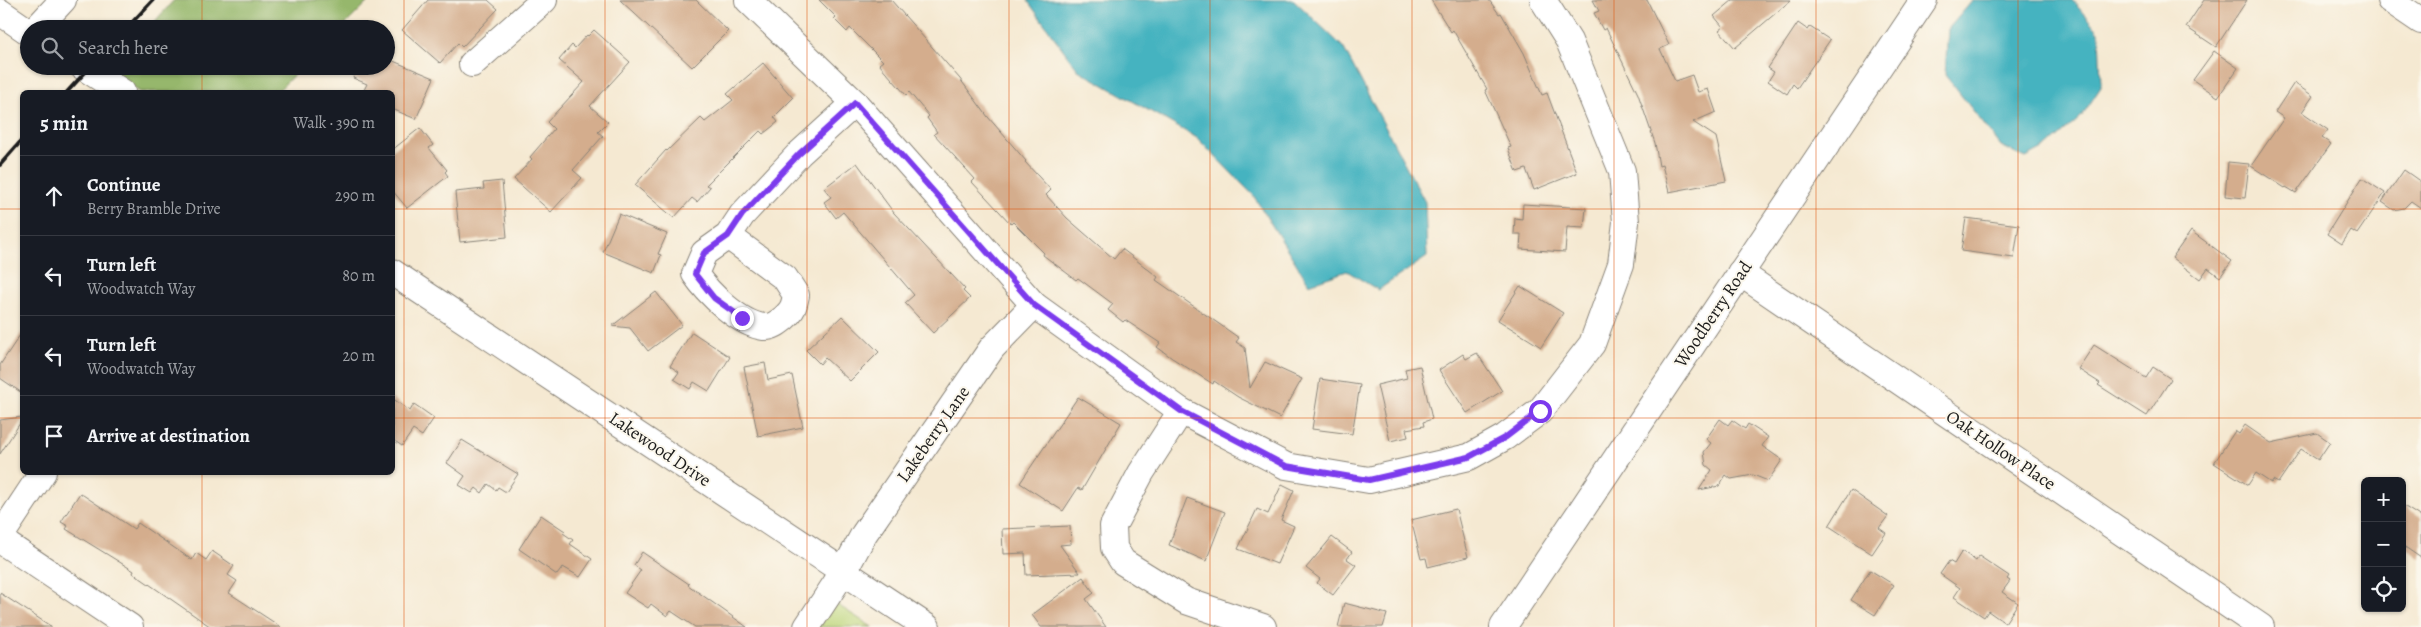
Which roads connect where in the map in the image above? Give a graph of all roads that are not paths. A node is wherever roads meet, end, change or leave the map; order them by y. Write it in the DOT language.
graph roads {
  1 [pos="63,0"];
  2 [pos="544,0"];
  3 [pos="748,0"];
  4 [pos="1543,0"];
  5 [pos="1924,0"];
  6 [pos="2390,0"];
  7 [pos="0,12"];
  8 [pos="44,20"];
  9 [pos="2421,21"];
  10 [pos="20,26"];
  11 [pos="472,64"];
  12 [pos="96,75"];
  13 [pos="119,90"];
  14 [pos="855,103"];
  15 [pos="728,236"];
  16 [pos="1740,273"];
  17 [pos="395,274"];
  18 [pos="1034,305"];
  19 [pos="1181,411"];
  20 [pos="40,475"];
  21 [pos="0,539"];
  22 [pos="844,571"];
  23 [pos="130,627"];
  24 [pos="806,627"];
  25 [pos="927,627"];
  26 [pos="1263,627"];
  27 [pos="1503,627"];
  28 [pos="2261,627"];
  1 -- 8 [label="street"];
  2 -- 11 [label="street"];
  3 -- 14 [label="street"];
  4 -- 19 [label="street"];
  5 -- 16 [label="street, Woodberry Road"];
  6 -- 9 [label="street"];
  7 -- 10 [label="street"];
  12 -- 13 [label="street"];
  14 -- 15 [label="street"];
  14 -- 18 [label="street"];
  16 -- 27 [label="street, Woodberry Road"];
  16 -- 28 [label="street, Oak Hollow Place"];
  17 -- 22 [label="street, Lakewood Drive"];
  18 -- 19 [label="street"];
  18 -- 22 [label="street, Lakeberry Lane"];
  19 -- 26 [label="street"];
  20 -- 21 [label="street"];
  21 -- 23 [label="street"];
  22 -- 24 [label="street, Lakeberry Lane"];
  22 -- 25 [label="street, Lakewood Drive"];
}
